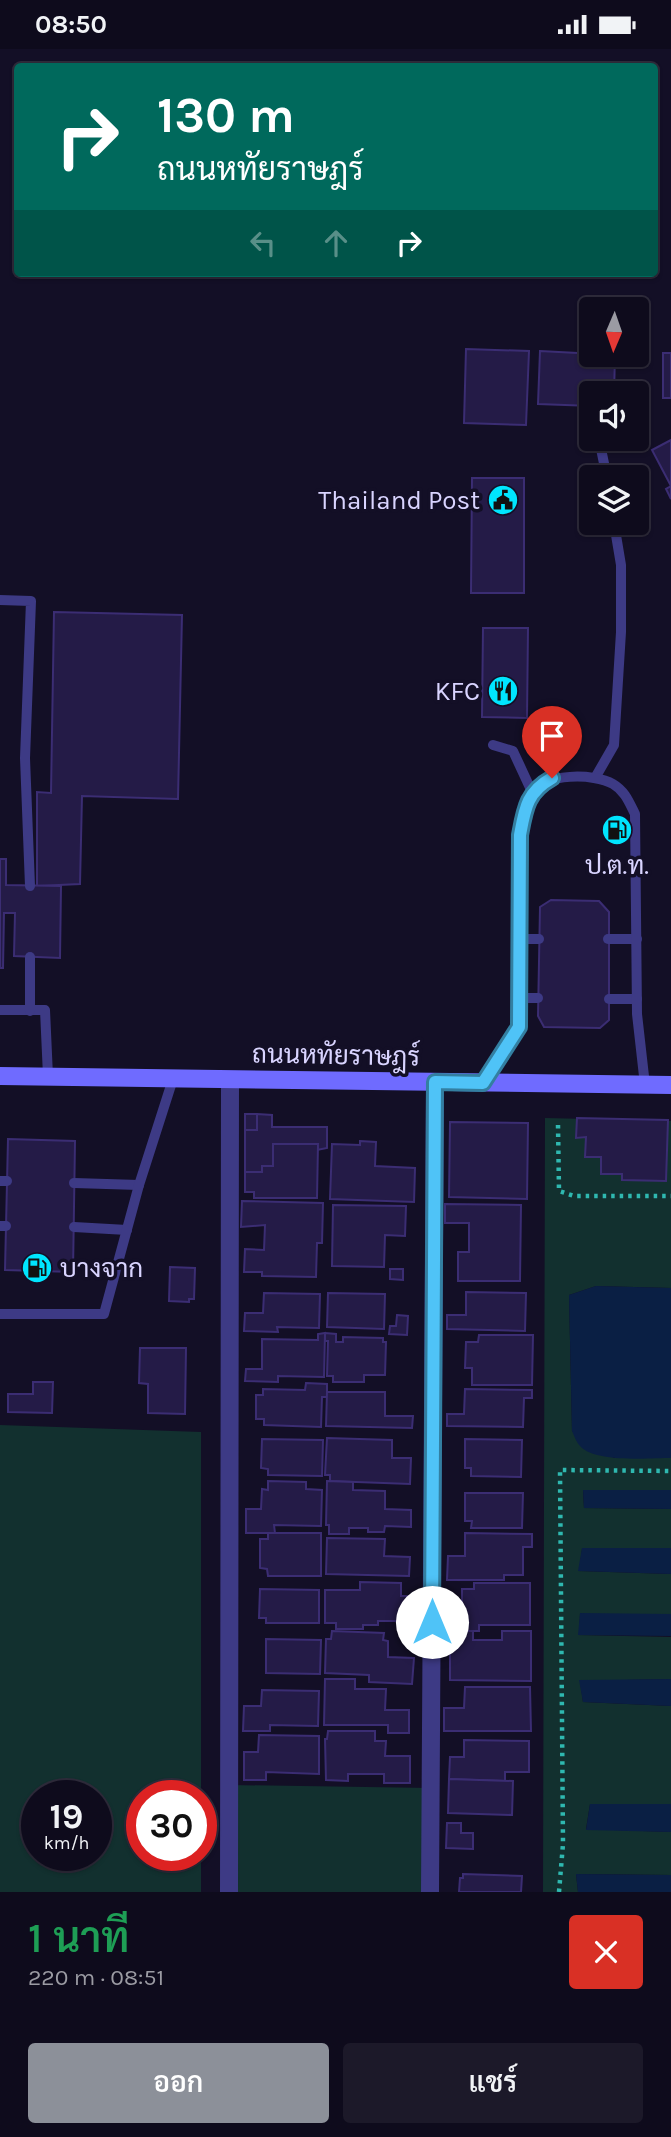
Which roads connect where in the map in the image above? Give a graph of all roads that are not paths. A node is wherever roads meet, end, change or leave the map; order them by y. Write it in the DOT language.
graph roads {
  1 [pos="616,535"];
  2 [pos="0,600"];
  3 [pos="493,745"];
  4 [pos="595,778"];
  5 [pos="532,792"];
  6 [pos="30,886"];
  7 [pos="520,939"];
  8 [pos="540,939"];
  9 [pos="608,939"];
  10 [pos="637,939"];
  11 [pos="30,957"];
  12 [pos="519,998"];
  13 [pos="538,998"];
  14 [pos="609,999"];
  15 [pos="637,999"];
  16 [pos="0,1010"];
  17 [pos="30,1011"];
  18 [pos="0,1076"];
  19 [pos="48,1076"];
  20 [pos="173,1079"];
  21 [pos="230,1080"];
  22 [pos="435,1082"];
  23 [pos="483,1083"];
  24 [pos="646,1085"];
  25 [pos="671,1085"];
  26 [pos="74,1183"];
  27 [pos="139,1185"];
  28 [pos="74,1227"];
  29 [pos="127,1230"];
  30 [pos="0,1314"];
  31 [pos="229,1892"];
  32 [pos="430,1892"];
  1 -- 4 [label="lane"];
  2 -- 6 [label="lane"];
  3 -- 5 [label="lane"];
  4 -- 5 [label="lane"];
  4 -- 10 [label="lane"];
  5 -- 7 [label="lane"];
  7 -- 8 [label="lane"];
  7 -- 12 [label="lane"];
  9 -- 10 [label="lane"];
  10 -- 15 [label="lane"];
  11 -- 17 [label="lane"];
  12 -- 13 [label="lane"];
  12 -- 23 [label="lane"];
  14 -- 15 [label="lane"];
  15 -- 24 [label="lane"];
  16 -- 17 [label="lane"];
  17 -- 19 [label="lane"];
  18 -- 19 [label="main road, ถนนหทัยราษฎร์"];
  19 -- 20 [label="main road, ถนนหทัยราษฎร์"];
  20 -- 21 [label="main road, ถนนหทัยราษฎร์"];
  20 -- 27 [label="lane"];
  21 -- 22 [label="main road, ถนนหทัยราษฎร์"];
  21 -- 31 [label="street"];
  22 -- 23 [label="main road, ถนนหทัยราษฎร์"];
  22 -- 32 [label="street"];
  23 -- 24 [label="main road, ถนนหทัยราษฎร์"];
  24 -- 25 [label="main road, ถนนหทัยราษฎร์"];
  26 -- 27 [label="lane"];
  27 -- 29 [label="lane"];
  28 -- 29 [label="lane"];
  29 -- 30 [label="lane"];
}
